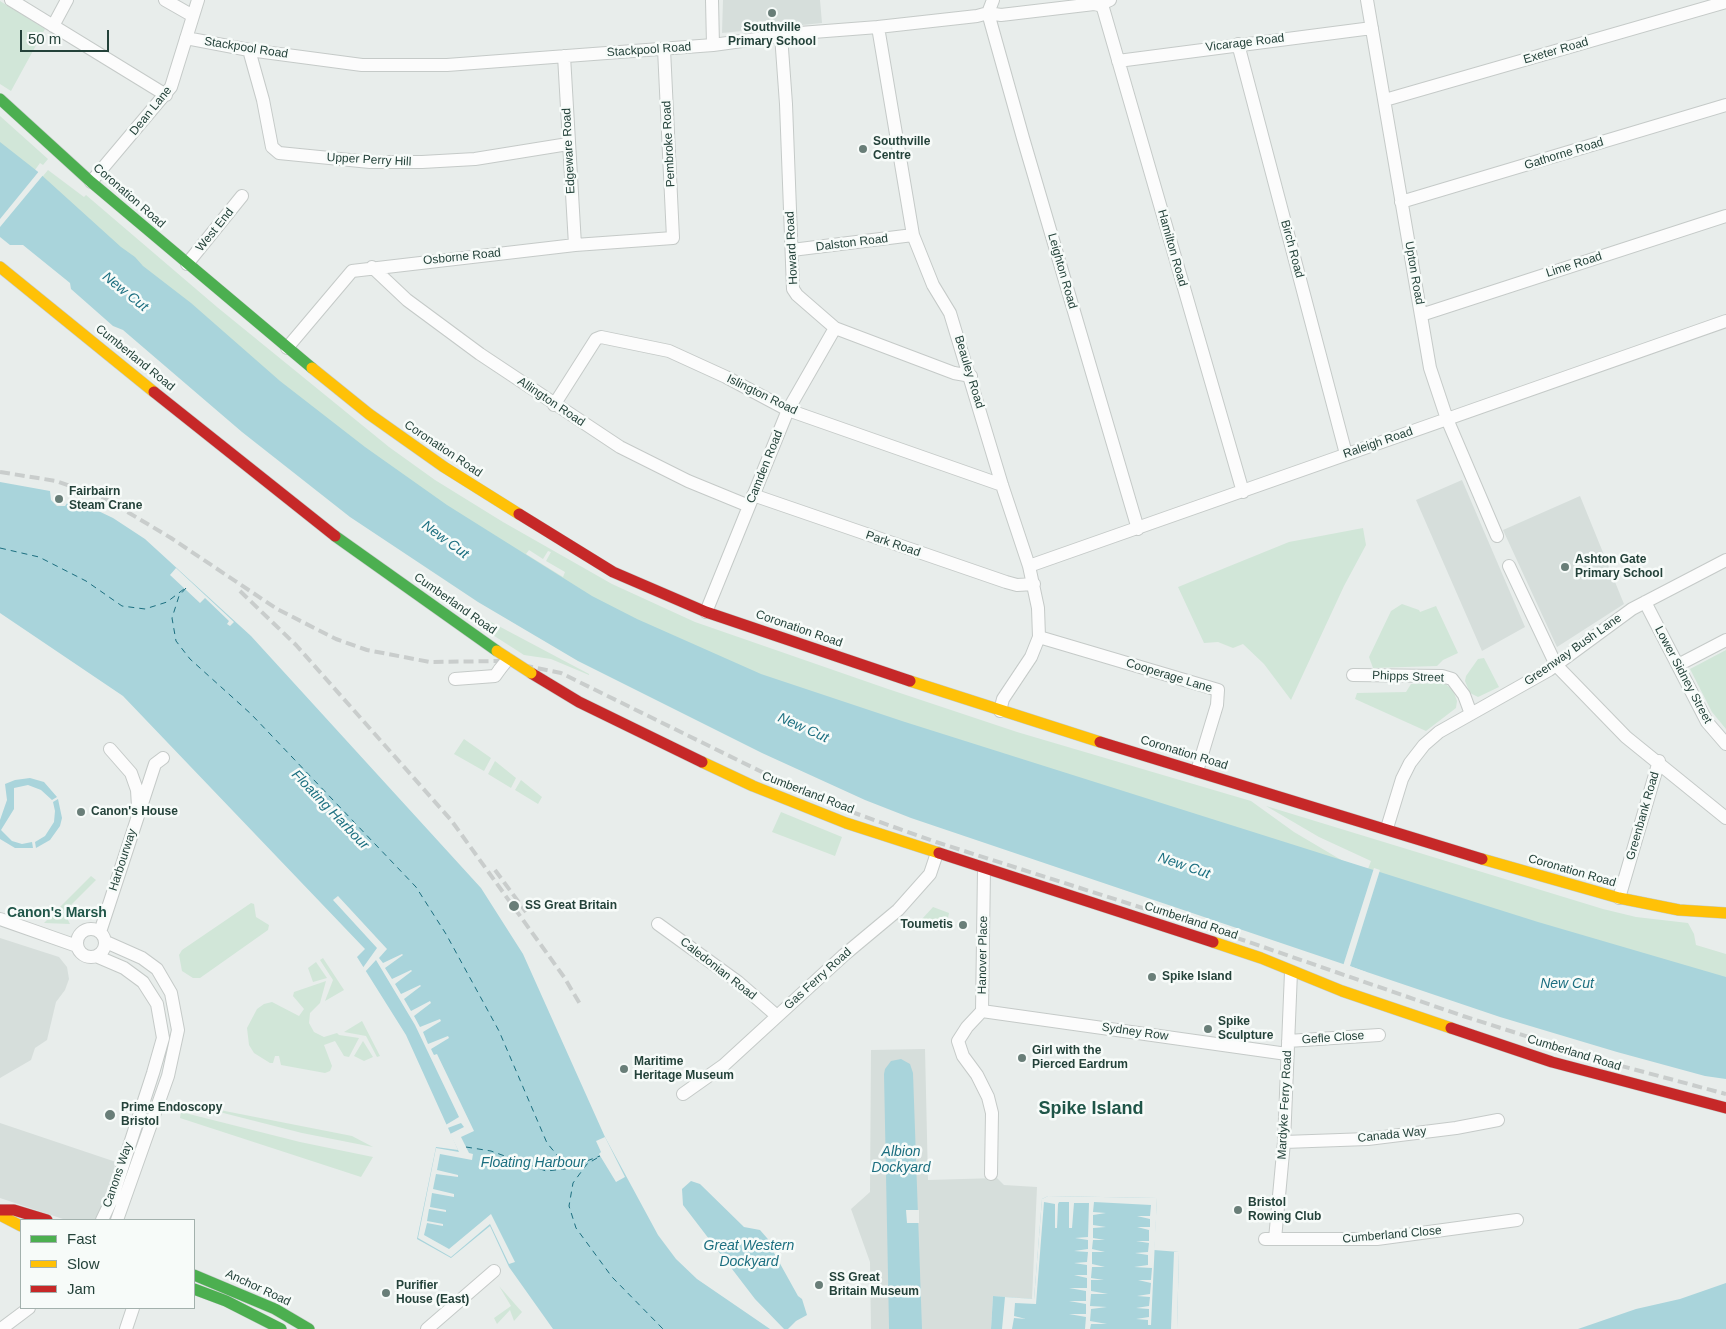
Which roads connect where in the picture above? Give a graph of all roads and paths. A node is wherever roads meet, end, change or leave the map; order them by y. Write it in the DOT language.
graph roads {
  1 [pos="11,0"];
  2 [pos="67,0"];
  3 [pos="165,0"];
  4 [pos="198,0"];
  5 [pos="712,0"];
  6 [pos="992,0"];
  7 [pos="1367,0"];
  8 [pos="1726,2"];
  9 [pos="1104,3"];
  10 [pos="988,13"];
  11 [pos="193,16"];
  12 [pos="54,26"];
  13 [pos="878,27"];
  14 [pos="1372,28"];
  15 [pos="781,35"];
  16 [pos="186,38"];
  17 [pos="1238,44"];
  18 [pos="713,45"];
  19 [pos="664,49"];
  20 [pos="249,50"];
  21 [pos="564,56"];
  22 [pos="1118,60"];
  23 [pos="166,95"];
  24 [pos="0,99"];
  25 [pos="1385,100"];
  26 [pos="1726,105"];
  27 [pos="568,144"];
  28 [pos="91,182"];
  29 [pos="242,196"];
  30 [pos="1401,202"];
  31 [pos="1726,216"];
  32 [pos="913,235"];
  33 [pos="673,238"];
  34 [pos="575,246"];
  35 [pos="792,250"];
  36 [pos="187,264"];
  37 [pos="0,266"];
  38 [pos="372,267"];
  39 [pos="1421,315"];
  40 [pos="1726,321"];
  41 [pos="835,328"];
  42 [pos="287,348"];
  43 [pos="971,376"];
  44 [pos="554,404"];
  45 [pos="788,410"];
  46 [pos="1447,419"];
  47 [pos="1346,454"];
  48 [pos="1002,485"];
  49 [pos="1243,492"];
  50 [pos="751,500"];
  51 [pos="1138,529"];
  52 [pos="1497,536"];
  53 [pos="1726,560"];
  54 [pos="1029,566"];
  55 [pos="1509,566"];
  56 [pos="1034,584"];
  57 [pos="1645,602"];
  58 [pos="706,612"];
  59 [pos="1040,637"];
  60 [pos="1726,640"];
  61 [pos="502,660"];
  62 [pos="1556,665"];
  63 [pos="1678,665"];
  64 [pos="1353,675"];
  65 [pos="455,679"];
  66 [pos="1000,712"];
  67 [pos="1471,714"];
  68 [pos="1726,744"];
  69 [pos="110,749"];
  70 [pos="162,758"];
  71 [pos="1659,761"];
  72 [pos="1197,771"];
  73 [pos="139,814"];
  74 [pos="1726,818"];
  75 [pos="1388,828"];
  76 [pos="937,853"];
  77 [pos="984,869"];
  78 [pos="1619,898"];
  79 [pos="1726,913"];
  80 [pos="0,919"];
  81 [pos="658,924"];
  82 [pos="99,934"];
  83 [pos="78,941"];
  84 [pos="96,956"];
  85 [pos="1292,972"];
  86 [pos="982,1010"];
  87 [pos="777,1016"];
  88 [pos="1378,1035"];
  89 [pos="1288,1041"];
  90 [pos="1288,1054"];
  91 [pos="683,1094"];
  92 [pos="1726,1108"];
  93 [pos="1498,1120"];
  94 [pos="1284,1142"];
  95 [pos="991,1174"];
  96 [pos="0,1210"];
  97 [pos="0,1215"];
  98 [pos="45,1219"];
  99 [pos="102,1219"];
  100 [pos="117,1219"];
  101 [pos="1518,1220"];
  102 [pos="20,1225"];
  103 [pos="1270,1239"];
  104 [pos="494,1271"];
  105 [pos="195,1275"];
  106 [pos="195,1289"];
  107 [pos="28,1309"];
  108 [pos="133,1309"];
  109 [pos="1,1329"];
  110 [pos="126,1329"];
  111 [pos="281,1329"];
  112 [pos="310,1329"];
  113 [pos="427,1329"];
  1 -- 12 [label="street"];
  2 -- 12 [label="street"];
  3 -- 11 [label="street"];
  4 -- 11 [label="street, Dean Lane"];
  5 -- 18 [label="street"];
  6 -- 10 [label="street"];
  7 -- 14 [label="street, Upton Road"];
  8 -- 25 [label="street, Exeter Road"];
  9 -- 10 [label="street, Stackpool Road"];
  9 -- 22 [label="street, Hamilton Road"];
  10 -- 13 [label="street, Stackpool Road"];
  10 -- 51 [label="street, Leighton Road"];
  11 -- 16 [label="street, Dean Lane"];
  12 -- 23 [label="street"];
  13 -- 15 [label="street, Stackpool Road"];
  13 -- 32 [label="street, Beauley Road"];
  14 -- 17 [label="street, Vicarage Road"];
  14 -- 25 [label="street, Upton Road"];
  15 -- 18 [label="street, Stackpool Road"];
  15 -- 35 [label="street, Howard Road"];
  16 -- 20 [label="street, Stackpool Road"];
  16 -- 23 [label="street, Dean Lane"];
  17 -- 22 [label="street, Vicarage Road"];
  17 -- 47 [label="street, Birch Road"];
  18 -- 19 [label="street, Stackpool Road"];
  19 -- 21 [label="street, Stackpool Road"];
  19 -- 33 [label="street, Pembroke Road"];
  20 -- 21 [label="street, Stackpool Road"];
  20 -- 27 [label="street, Upper Perry Hill"];
  21 -- 27 [label="street, Edgeware Road"];
  22 -- 49 [label="street, Hamilton Road"];
  23 -- 28 [label="street, Dean Lane"];
  24 -- 28 [label="main road, Coronation Road"];
  25 -- 30 [label="street, Upton Road"];
  26 -- 30 [label="street, Gathorne Road"];
  27 -- 34 [label="street, Edgeware Road"];
  28 -- 36 [label="main road, Coronation Road"];
  29 -- 36 [label="street, West End"];
  30 -- 39 [label="street, Upton Road"];
  31 -- 39 [label="street, Lime Road"];
  32 -- 35 [label="street, Dalston Road"];
  32 -- 43 [label="street, Beauley Road"];
  33 -- 34 [label="street, Osborne Road"];
  34 -- 38 [label="street, Osborne Road"];
  35 -- 41 [label="street, Howard Road"];
  36 -- 42 [label="main road, Coronation Road"];
  37 -- 61 [label="main road, Cumberland Road"];
  38 -- 42 [label="street, Osborne Road"];
  38 -- 44 [label="street, Allington Road"];
  39 -- 46 [label="street, Upton Road"];
  40 -- 46 [label="street, Raleigh Road"];
  41 -- 43 [label="street, Howard Road"];
  41 -- 45 [label="street, Camden Road"];
  42 -- 58 [label="main road, Coronation Road"];
  43 -- 48 [label="street, Beauley Road"];
  44 -- 45 [label="street, Islington Road"];
  44 -- 50 [label="street, Allington Road"];
  45 -- 48 [label="street, Islington Road"];
  45 -- 50 [label="street, Camden Road"];
  46 -- 47 [label="street, Raleigh Road"];
  46 -- 52 [label="street, Upton Road"];
  47 -- 49 [label="street, Raleigh Road"];
  48 -- 54 [label="street, Beauley Road"];
  49 -- 51 [label="street, Raleigh Road"];
  50 -- 56 [label="street, Park Road"];
  50 -- 58 [label="street, Camden Road"];
  51 -- 54 [label="street, Raleigh Road"];
  53 -- 57 [label="street, Greenway Bush Lane"];
  54 -- 56 [label="street, Beauley Road"];
  55 -- 62 [label="street"];
  56 -- 59 [label="street, Beauley Road"];
  57 -- 62 [label="street, Greenway Bush Lane"];
  57 -- 63 [label="street, Lower Sidney Street"];
  58 -- 66 [label="main road, Coronation Road"];
  59 -- 66 [label="street, Beauley Road"];
  59 -- 72 [label="street, Cooperage Lane"];
  60 -- 63 [label="street"];
  61 -- 65 [label="street"];
  61 -- 76 [label="main road, Cumberland Road, bridge"];
  62 -- 67 [label="street, Greenway Bush Lane"];
  62 -- 71 [label="street, Greenbank Road"];
  63 -- 68 [label="street, Lower Sidney Street"];
  64 -- 67 [label="street, Phipps Street"];
  66 -- 72 [label="main road, Coronation Road"];
  67 -- 75 [label="street, Greenway Bush Lane"];
  69 -- 73 [label="street, Harbourway"];
  70 -- 73 [label="street, Harbourway"];
  71 -- 74 [label="street, Greenbank Road"];
  71 -- 78 [label="street, Greenbank Road"];
  72 -- 75 [label="main road, Coronation Road"];
  73 -- 82 [label="street, Harbourway"];
  75 -- 78 [label="main road, Coronation Road"];
  76 -- 77 [label="main road, Cumberland Road"];
  76 -- 87 [label="street, Gas Ferry Road"];
  77 -- 85 [label="main road, Cumberland Road"];
  77 -- 86 [label="street, Hanover Place"];
  78 -- 79 [label="main road, Coronation Road"];
  80 -- 83 [label="street, Canons Way"];
  81 -- 87 [label="street, Caledonian Road"];
  82 -- 83 [label="street"];
  82 -- 84 [label="street"];
  82 -- 100 [label="street, Canons Way"];
  83 -- 84 [label="street, Canons Way"];
  84 -- 99 [label="street, Canons Way"];
  85 -- 89 [label="street, Mardyke Ferry Road"];
  85 -- 92 [label="main road, Cumberland Road"];
  86 -- 90 [label="street, Sydney Row"];
  86 -- 95 [label="street, Hanover Place"];
  87 -- 91 [label="street, Gas Ferry Road"];
  88 -- 89 [label="street, Gefle Close"];
  89 -- 90 [label="street, Mardyke Ferry Road"];
  90 -- 94 [label="street, Mardyke Ferry Road"];
  93 -- 94 [label="street, Canada Way"];
  94 -- 103 [label="street, Mardyke Ferry Road"];
  96 -- 98 [label="main road"];
  97 -- 102 [label="main road"];
  101 -- 103 [label="street, Cumberland Close"];
  104 -- 113 [label="street"];
  105 -- 112 [label="main road, Anchor Road"];
  106 -- 111 [label="main road, Anchor Road"];
  107 -- 109 [label="street"];
  108 -- 110 [label="street"];
}
